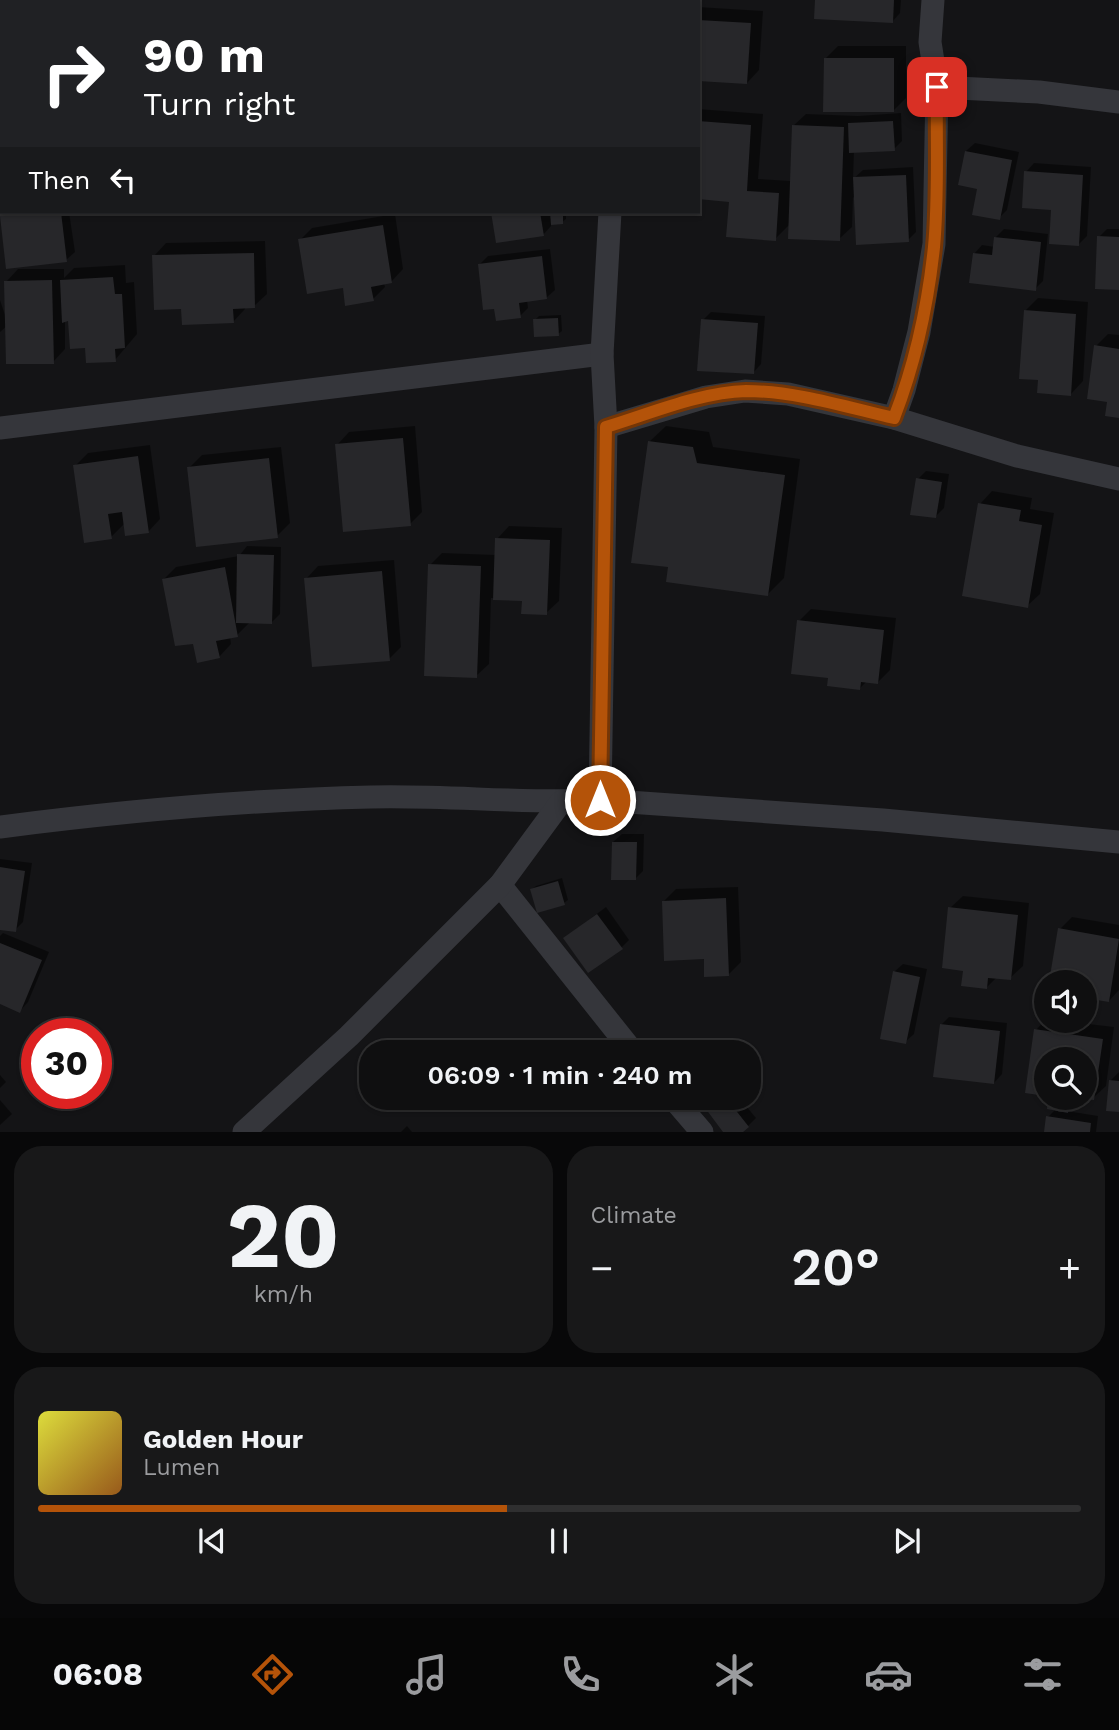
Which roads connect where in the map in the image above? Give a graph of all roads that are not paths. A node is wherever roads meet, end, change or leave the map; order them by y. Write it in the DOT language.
graph roads {
  1 [pos="933,0"];
  2 [pos="937,87"];
  3 [pos="1119,102"];
  4 [pos="610,214"];
  5 [pos="602,354"];
  6 [pos="894,418"];
  7 [pos="606,427"];
  8 [pos="0,428"];
  9 [pos="1119,479"];
  10 [pos="600,800"];
  11 [pos="561,802"];
  12 [pos="0,827"];
  13 [pos="1119,842"];
  14 [pos="500,885"];
  15 [pos="623,1040"];
  16 [pos="684,1110"];
  17 [pos="244,1132"];
  18 [pos="702,1132"];
  1 -- 2 [label="street"];
  2 -- 3 [label="street"];
  2 -- 6 [label="street"];
  4 -- 5 [label="street"];
  5 -- 7 [label="street"];
  5 -- 8 [label="street"];
  6 -- 7 [label="street"];
  6 -- 9 [label="street"];
  7 -- 10 [label="street"];
  10 -- 11 [label="street"];
  10 -- 13 [label="street"];
  11 -- 12 [label="street"];
  11 -- 14 [label="street"];
  14 -- 15 [label="street"];
  14 -- 17 [label="street"];
  16 -- 18 [label="street"];
}
